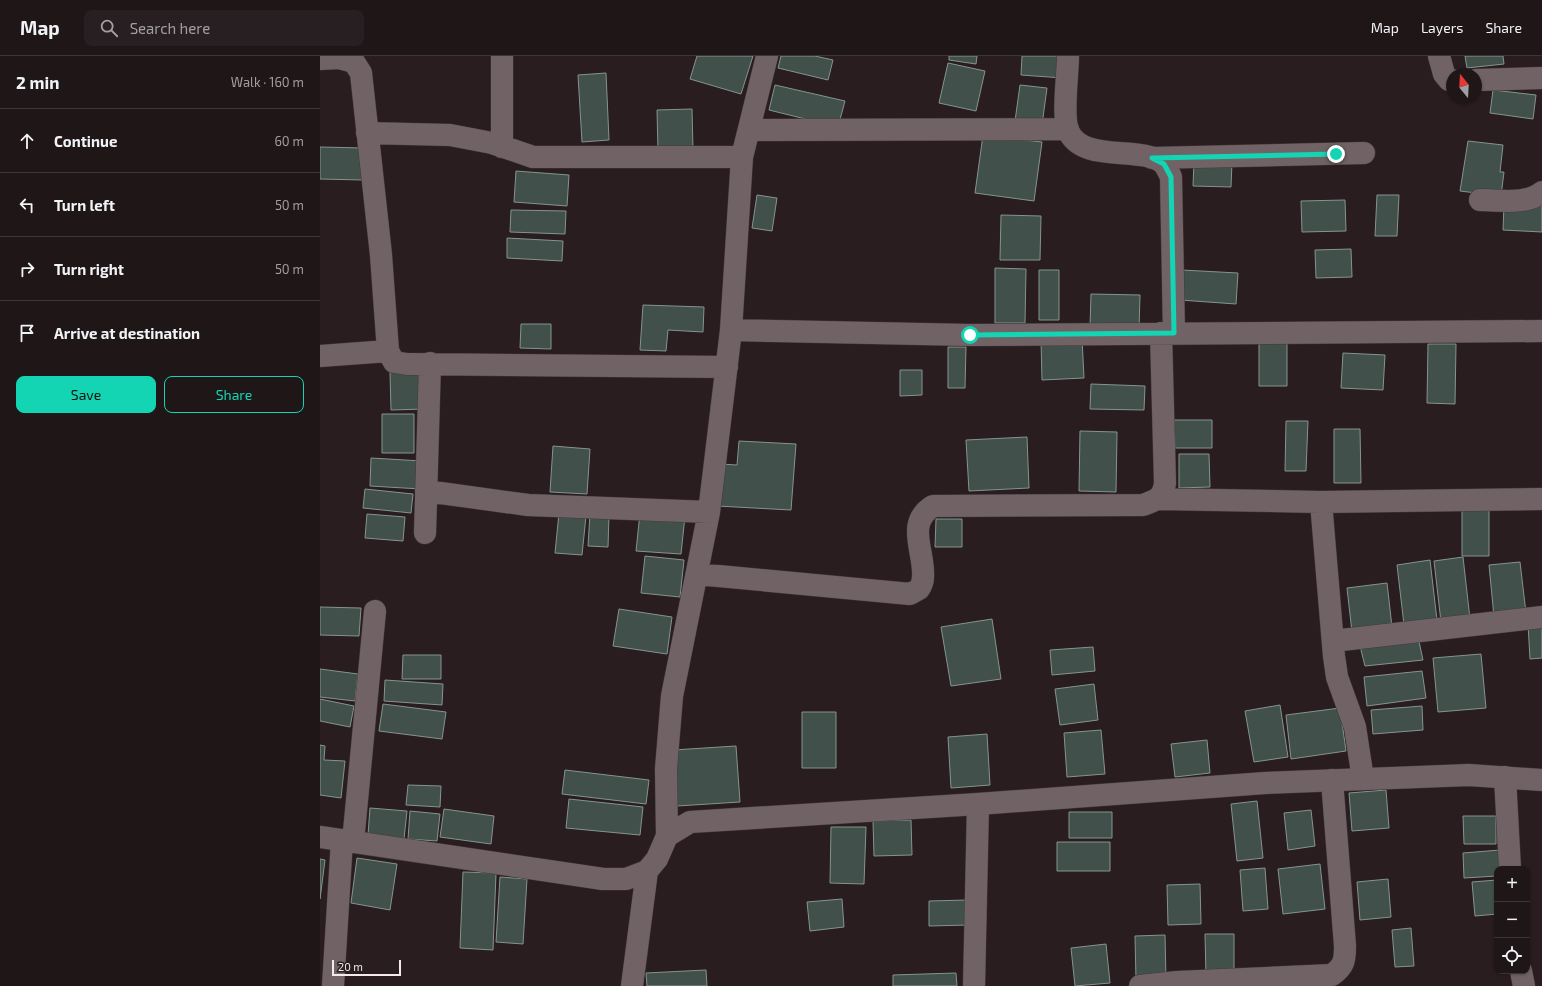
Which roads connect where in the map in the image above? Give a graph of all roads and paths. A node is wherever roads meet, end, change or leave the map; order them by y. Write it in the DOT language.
graph roads {
  1 [pos="502,56"];
  2 [pos="767,56"];
  3 [pos="1068,56"];
  4 [pos="1439,56"];
  5 [pos="320,59"];
  6 [pos="1446,76"];
  7 [pos="1542,78"];
  8 [pos="1482,80"];
  9 [pos="1068,129"];
  10 [pos="749,130"];
  11 [pos="367,133"];
  12 [pos="502,147"];
  13 [pos="1364,153"];
  14 [pos="742,157"];
  15 [pos="1152,158"];
  16 [pos="1542,192"];
  17 [pos="1480,200"];
  18 [pos="731,330"];
  19 [pos="1542,331"];
  20 [pos="1168,333"];
  21 [pos="388,351"];
  22 [pos="320,356"];
  23 [pos="430,363"];
  24 [pos="727,367"];
  25 [pos="426,491"];
  26 [pos="1542,499"];
  27 [pos="1159,500"];
  28 [pos="1321,502"];
  29 [pos="708,512"];
  30 [pos="425,533"];
  31 [pos="697,574"];
  32 [pos="375,611"];
  33 [pos="1542,617"];
  34 [pos="1332,641"];
  35 [pos="1505,777"];
  36 [pos="1363,779"];
  37 [pos="1332,780"];
  38 [pos="1542,780"];
  39 [pos="978,804"];
  40 [pos="667,836"];
  41 [pos="320,837"];
  42 [pos="347,841"];
  43 [pos="1510,866"];
  44 [pos="648,871"];
  45 [pos="1522,974"];
  46 [pos="333,986"];
  47 [pos="632,986"];
  48 [pos="974,986"];
  49 [pos="1140,986"];
  50 [pos="1524,986"];
  1 -- 12 [label="street"];
  2 -- 10 [label="street"];
  3 -- 9 [label="street"];
  4 -- 6 [label="street"];
  5 -- 11 [label="street"];
  7 -- 8 [label="street"];
  9 -- 10 [label="street"];
  9 -- 15 [label="street"];
  10 -- 14 [label="street"];
  11 -- 12 [label="street"];
  11 -- 21 [label="street"];
  12 -- 14 [label="street"];
  13 -- 15 [label="street"];
  14 -- 18 [label="street"];
  15 -- 20 [label="street"];
  16 -- 17 [label="street"];
  18 -- 20 [label="street"];
  18 -- 24 [label="street"];
  19 -- 20 [label="street"];
  20 -- 27 [label="street"];
  21 -- 22 [label="street"];
  21 -- 23 [label="street"];
  23 -- 24 [label="street"];
  23 -- 25 [label="street"];
  24 -- 29 [label="street"];
  25 -- 29 [label="street"];
  25 -- 30 [label="street"];
  26 -- 28 [label="street"];
  27 -- 28 [label="street"];
  27 -- 31 [label="street"];
  28 -- 34 [label="street"];
  29 -- 31 [label="street"];
  31 -- 40 [label="street"];
  32 -- 42 [label="street"];
  33 -- 34 [label="street"];
  34 -- 36 [label="street"];
  35 -- 36 [label="street"];
  35 -- 38 [label="street"];
  35 -- 43 [label="street"];
  36 -- 37 [label="street"];
  37 -- 39 [label="street"];
  37 -- 49 [label="street"];
  39 -- 40 [label="street"];
  39 -- 48 [label="street"];
  40 -- 44 [label="street"];
  41 -- 42 [label="street"];
  42 -- 44 [label="street"];
  42 -- 46 [label="street"];
  44 -- 47 [label="street"];
  45 -- 50 [label="street"];
}
